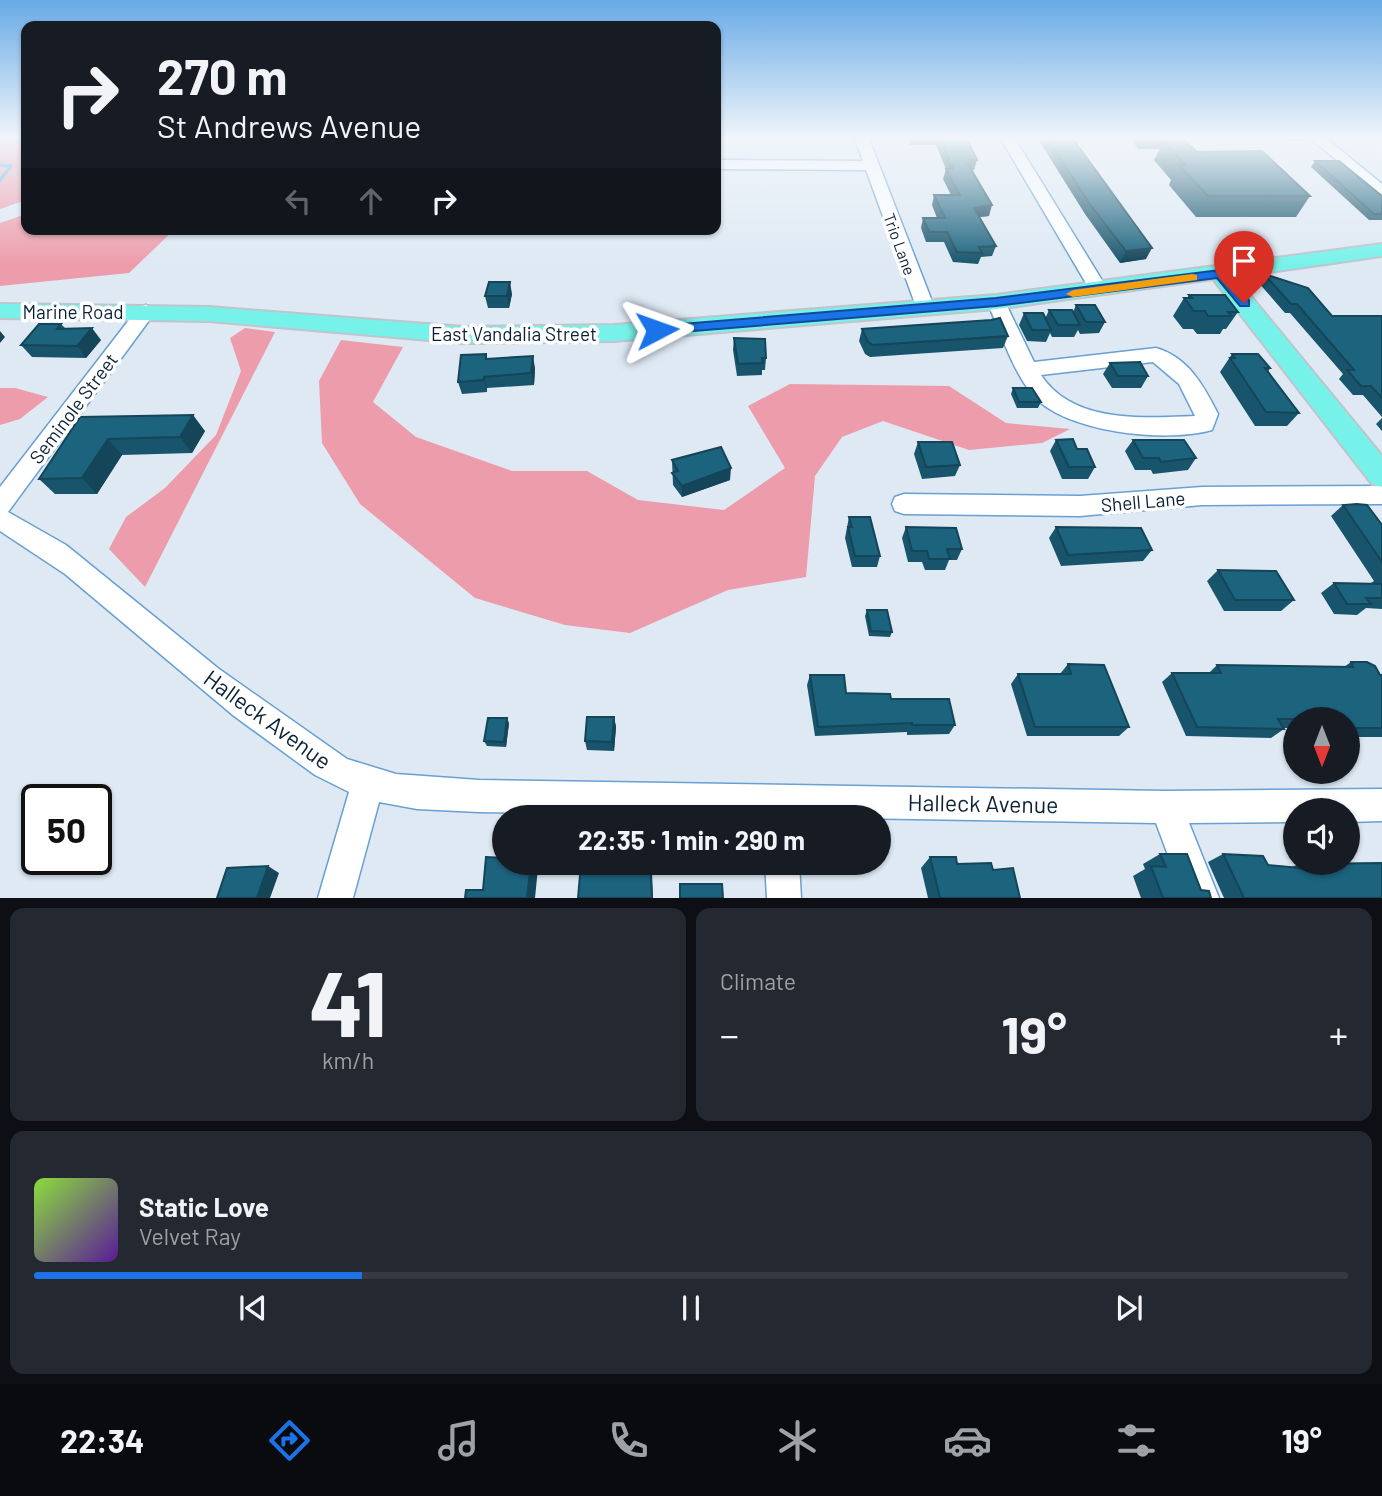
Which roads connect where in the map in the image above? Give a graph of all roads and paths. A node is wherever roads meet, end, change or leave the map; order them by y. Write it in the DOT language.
graph roads {
  1 [pos="877,181"];
  2 [pos="1033,181"];
  3 [pos="1382,250"];
  4 [pos="1220,274"];
  5 [pos="1098,290"];
  6 [pos="996,302"];
  7 [pos="926,309"];
  8 [pos="0,311"];
  9 [pos="146,311"];
  10 [pos="1030,369"];
  11 [pos="1382,476"];
  12 [pos="1382,495"];
  13 [pos="904,504"];
  14 [pos="0,505"];
  15 [pos="0,519"];
  16 [pos="368,783"];
  17 [pos="704,805"];
  18 [pos="1382,805"];
  19 [pos="1166,807"];
  20 [pos="891,808"];
  21 [pos="783,875"];
  22 [pos="335,898"];
  23 [pos="784,898"];
  24 [pos="1202,898"];
  1 -- 7 [label="street, Trio Lane"];
  2 -- 5 [label="street"];
  3 -- 4 [label="main road, East Vandalia Street"];
  4 -- 5 [label="main road, East Vandalia Street"];
  4 -- 11 [label="main road"];
  5 -- 6 [label="main road, East Vandalia Street"];
  6 -- 7 [label="main road, East Vandalia Street"];
  6 -- 10 [label="street"];
  7 -- 9 [label="main road, East Vandalia Street"];
  8 -- 9 [label="main road, Marine Road"];
  9 -- 14 [label="street, Seminole Street"];
  10 -- 10 [label="street"];
  12 -- 13 [label="street, Shell Lane"];
  15 -- 16 [label="street, Halleck Avenue"];
  16 -- 17 [label="street, Halleck Avenue"];
  16 -- 22 [label="street"];
  18 -- 19 [label="street, Halleck Avenue"];
  19 -- 20 [label="street, Halleck Avenue"];
  19 -- 24 [label="street"];
  21 -- 23 [label="street"];
}
